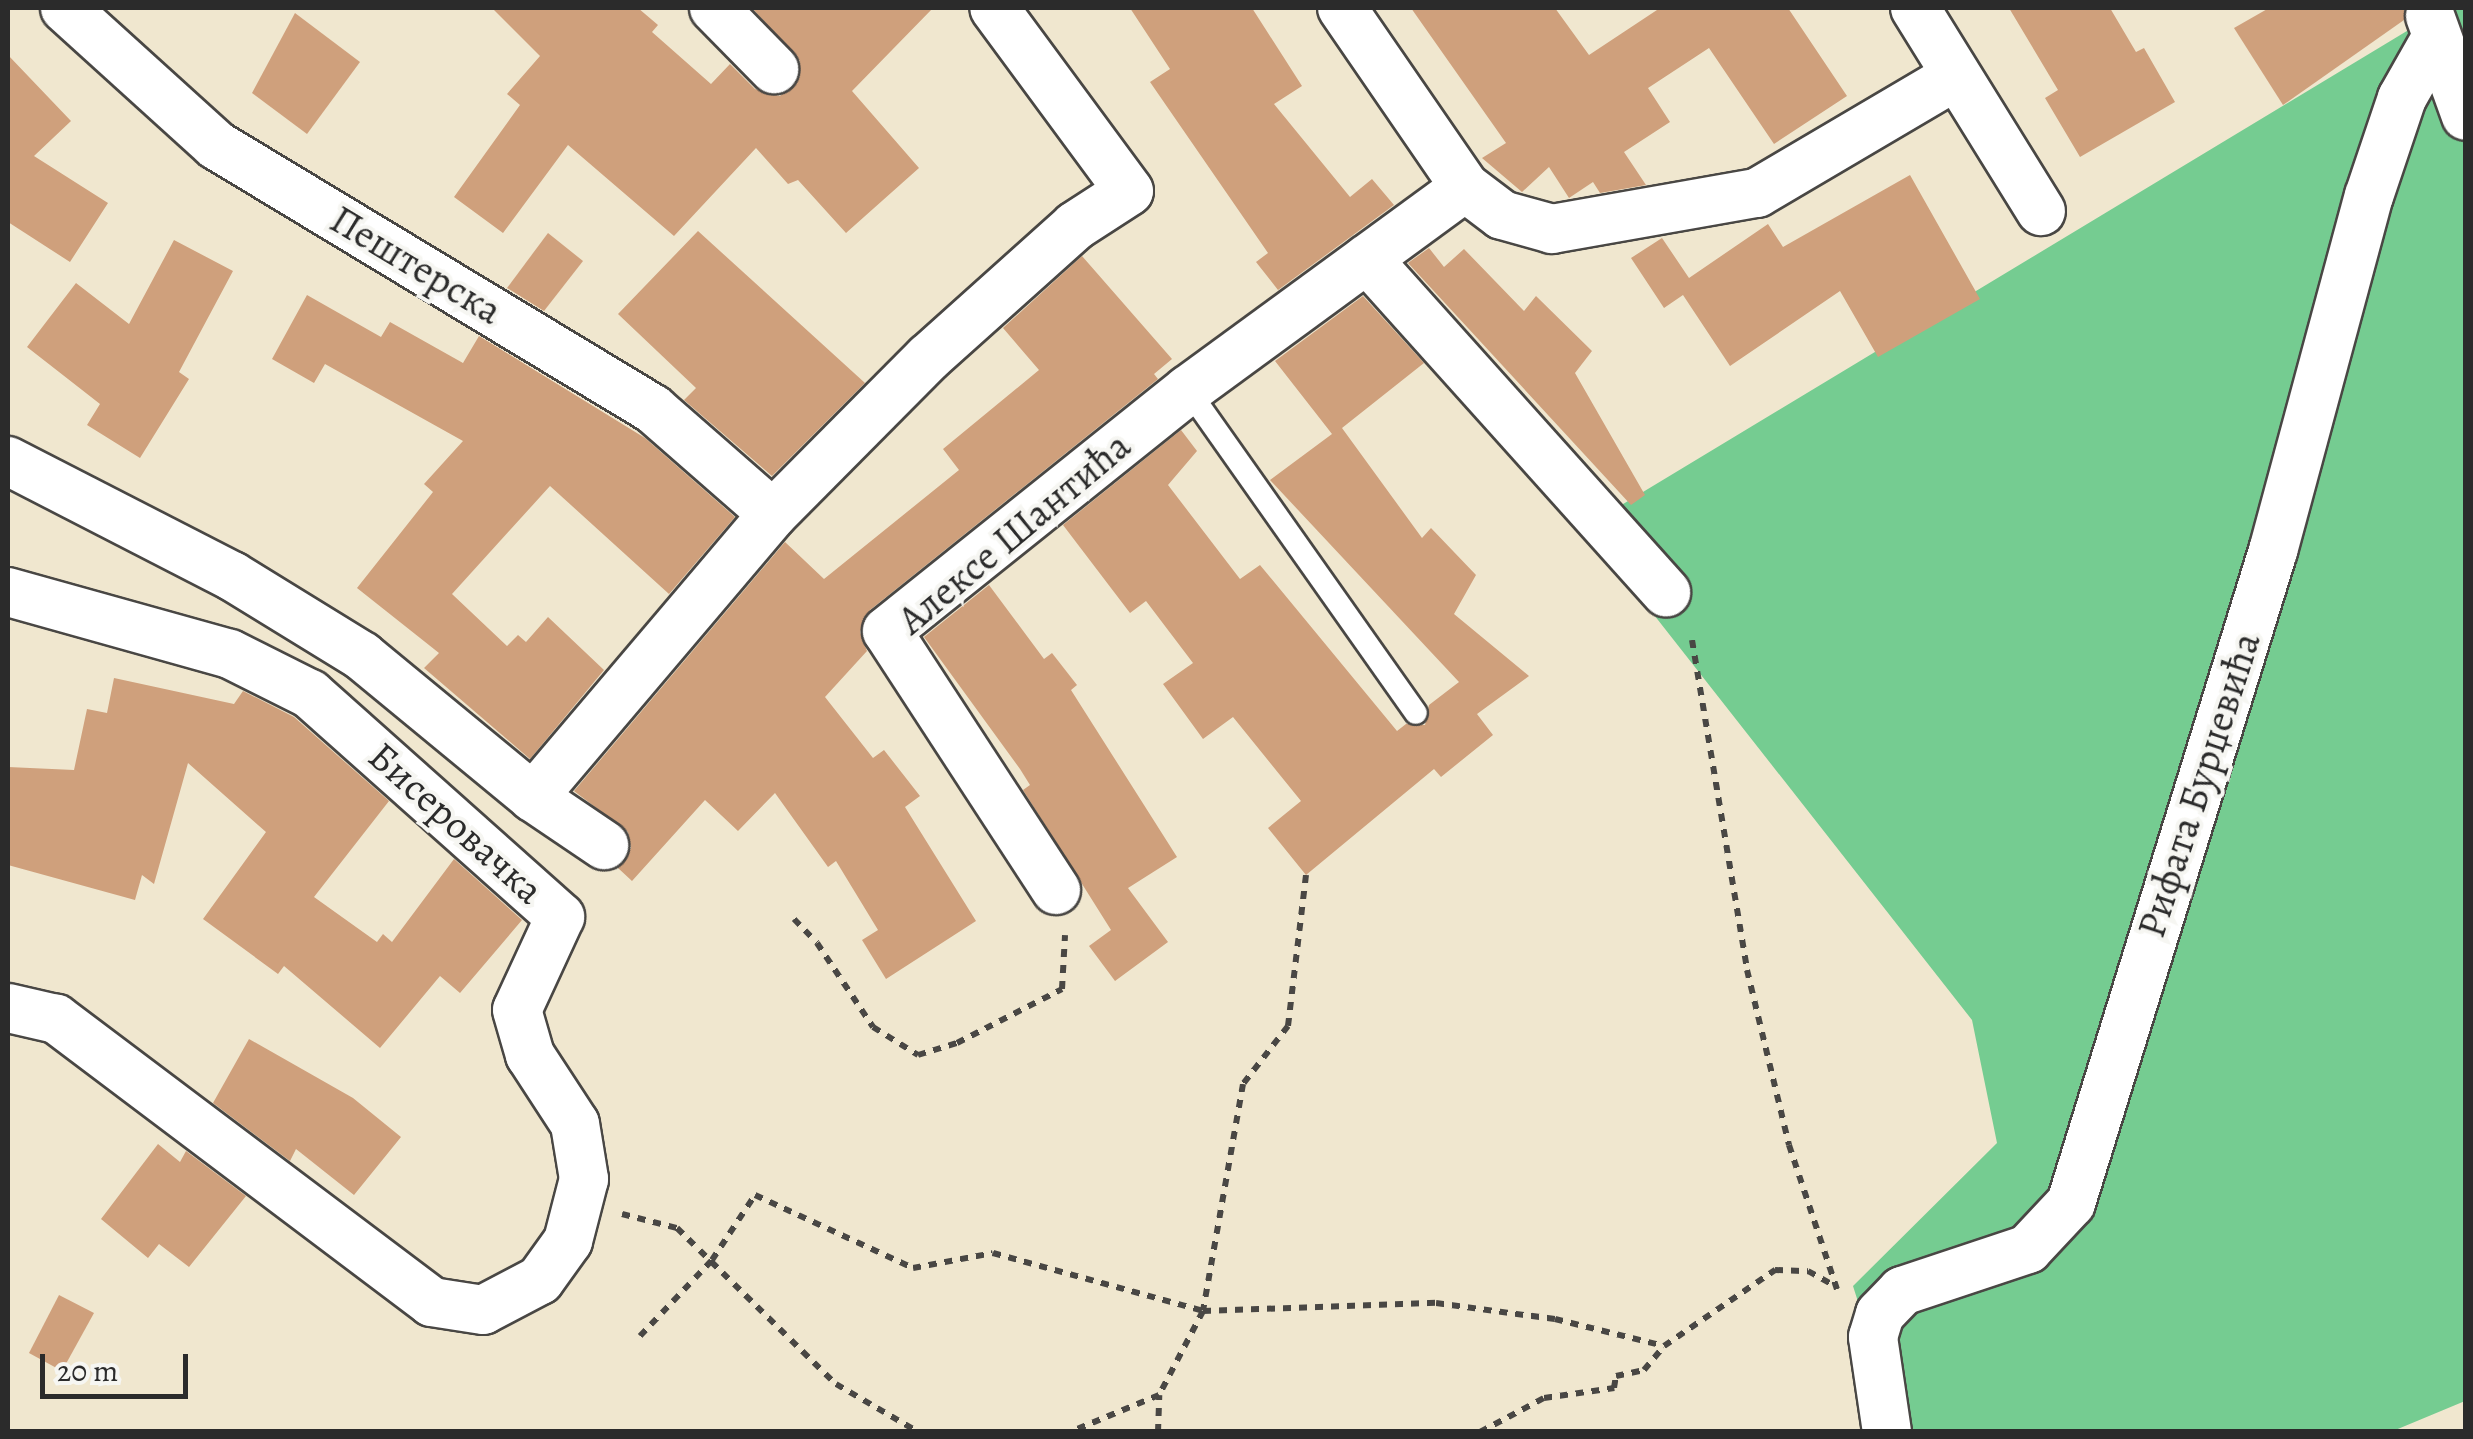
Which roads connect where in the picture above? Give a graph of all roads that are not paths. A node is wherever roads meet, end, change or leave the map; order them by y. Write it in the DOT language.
graph roads {
  1 [pos="66,8"];
  2 [pos="714,8"];
  3 [pos="994,8"];
  4 [pos="1342,8"];
  5 [pos="1915,8"];
  6 [pos="2432,23"];
  7 [pos="774,70"];
  8 [pos="1956,76"];
  9 [pos="2466,116"];
  10 [pos="1465,186"];
  11 [pos="2042,210"];
  12 [pos="1366,259"];
  13 [pos="1188,390"];
  14 [pos="8,461"];
  15 [pos="774,514"];
  16 [pos="8,592"];
  17 [pos="1666,592"];
  18 [pos="1416,713"];
  19 [pos="533,797"];
  20 [pos="604,845"];
  21 [pos="1056,890"];
  22 [pos="8,1008"];
  23 [pos="1886,1432"];
  1 -- 15 [label="street, Пештерска"];
  2 -- 7 [label="street"];
  3 -- 15 [label="street"];
  4 -- 10 [label="street"];
  5 -- 8 [label="street"];
  6 -- 9 [label="street, Рифата Бурџевића"];
  6 -- 23 [label="street, Рифата Бурџевића"];
  8 -- 10 [label="street"];
  8 -- 11 [label="street"];
  10 -- 12 [label="street, Алексе Шантића"];
  12 -- 13 [label="street, Алексе Шантића"];
  12 -- 17 [label="street"];
  13 -- 18 [label="lane"];
  13 -- 21 [label="street, Алексе Шантића"];
  14 -- 19 [label="street, Бисеровачка"];
  15 -- 19 [label="street"];
  16 -- 22 [label="street, Бисеровачка"];
  19 -- 20 [label="street, Бисеровачка"];
}
